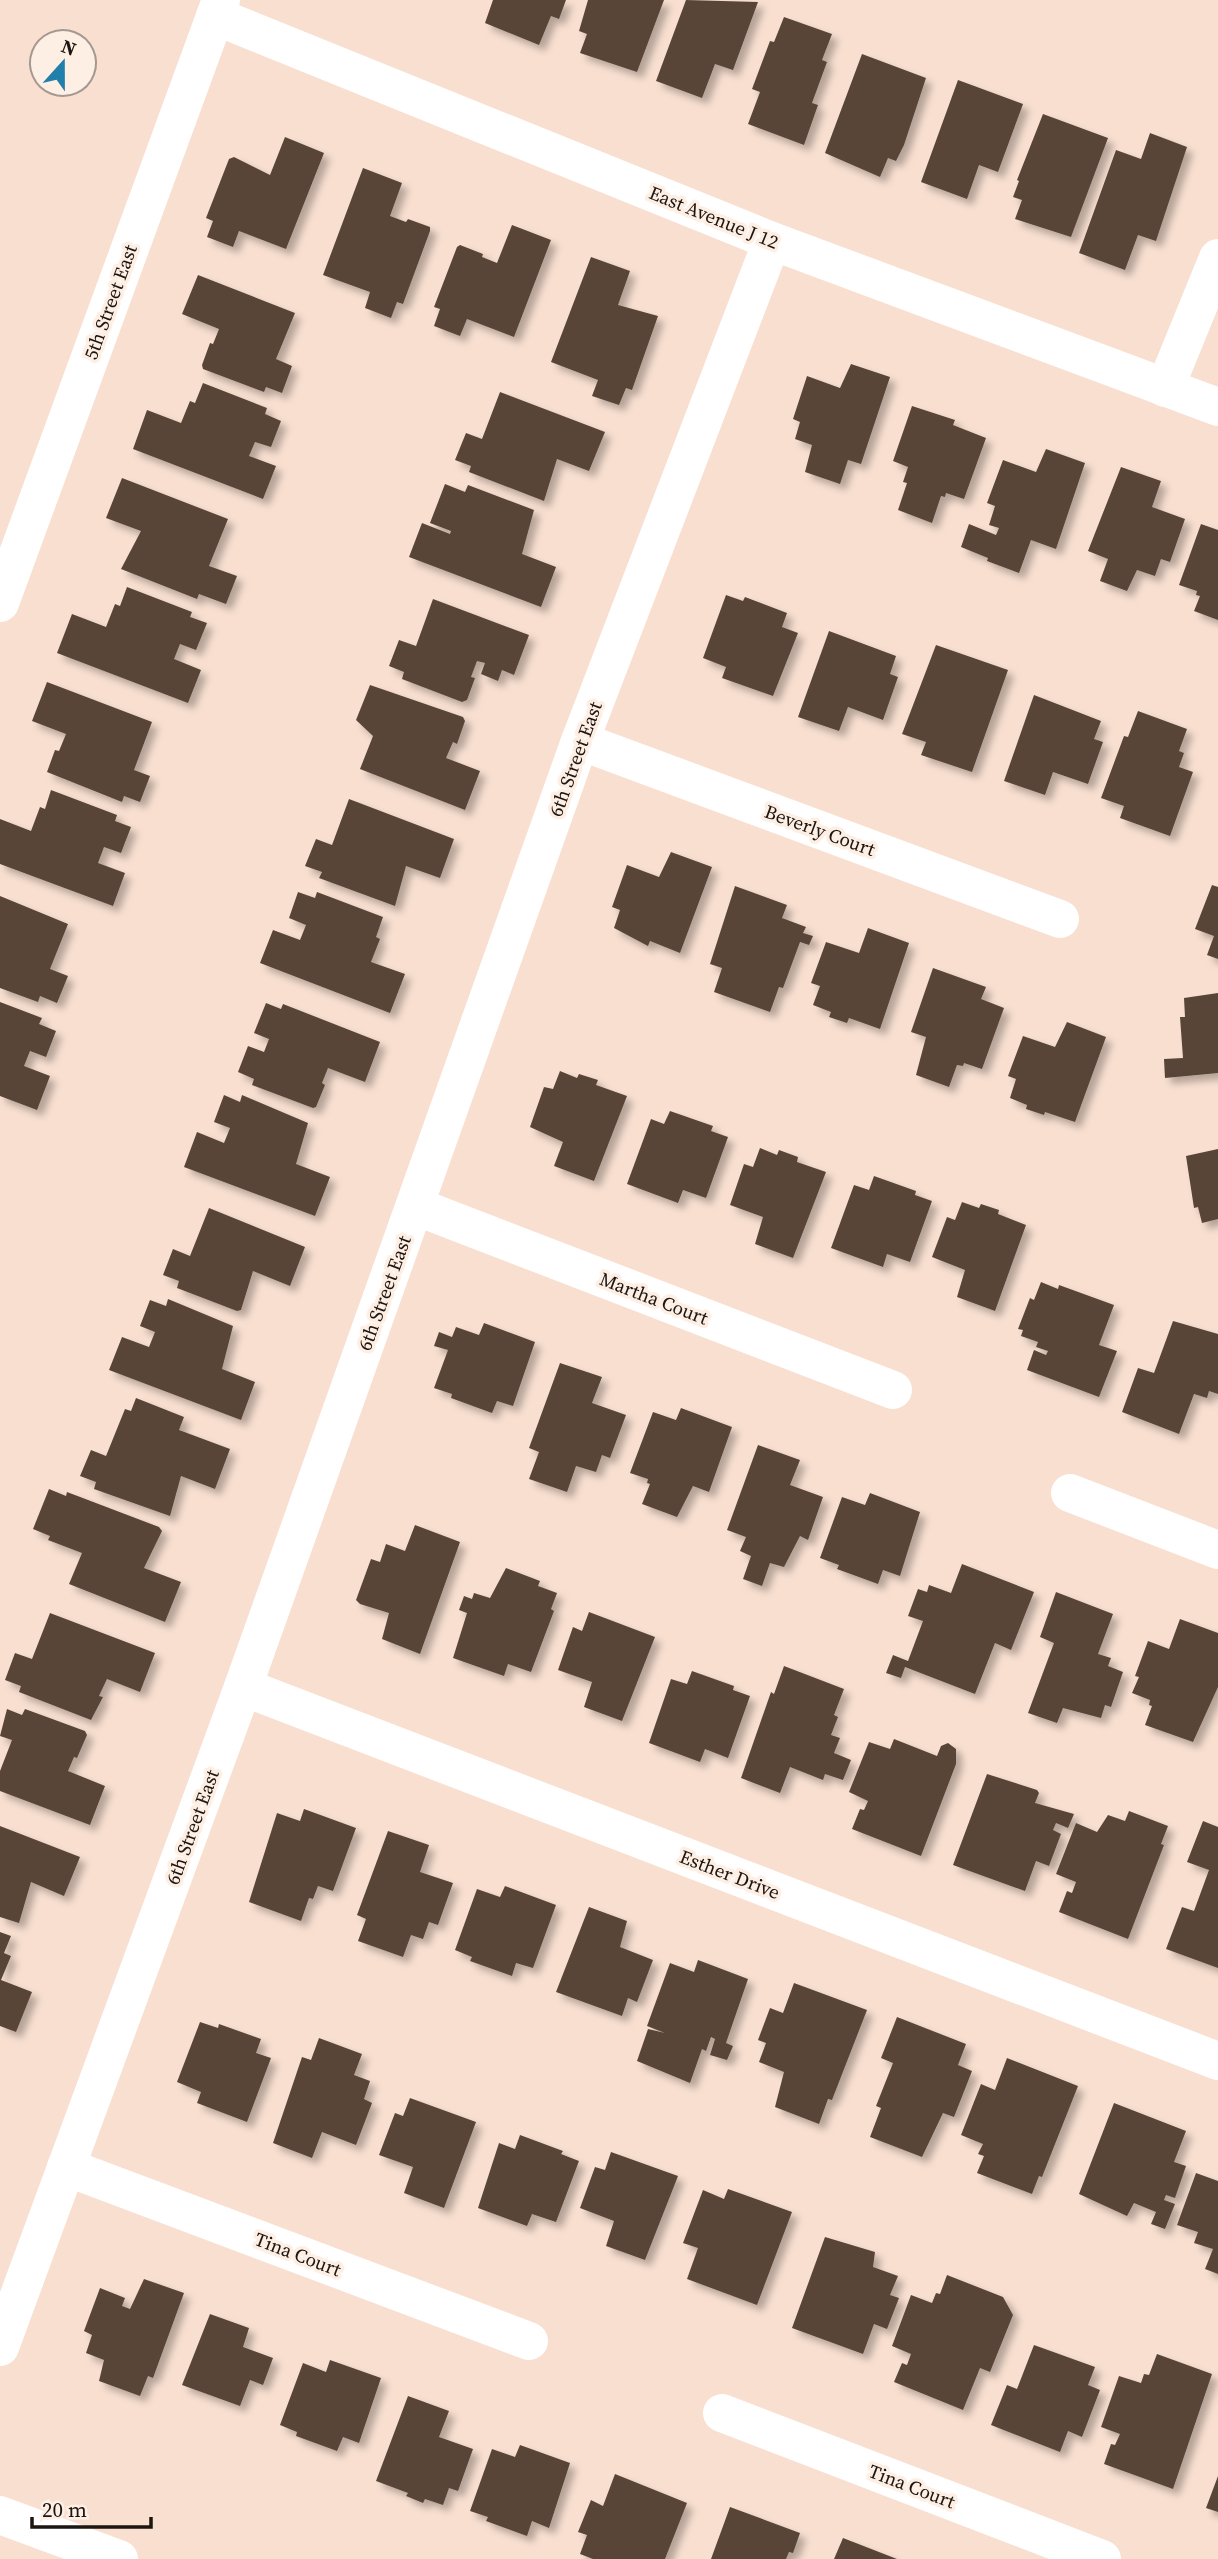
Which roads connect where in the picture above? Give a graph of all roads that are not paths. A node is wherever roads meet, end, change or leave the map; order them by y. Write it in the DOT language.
graph roads {
  1 [pos="218,8"];
  2 [pos="772,241"];
  3 [pos="1218,258"];
  4 [pos="1165,388"];
  5 [pos="1218,407"];
  6 [pos="0,603"];
  7 [pos="580,741"];
  8 [pos="1059,919"];
  9 [pos="415,1206"];
  10 [pos="893,1390"];
  11 [pos="1070,1493"];
  12 [pos="1218,1550"];
  13 [pos="243,1687"];
  14 [pos="1218,2062"];
  15 [pos="66,2167"];
  16 [pos="529,2341"];
  17 [pos="0,2347"];
  18 [pos="722,2413"];
  19 [pos="0,2515"];
  20 [pos="119,2559"];
  21 [pos="1102,2559"];
  1 -- 2 [label="street, East Avenue J 12"];
  1 -- 6 [label="street, 5th Street East"];
  2 -- 4 [label="street, East Avenue J 12"];
  2 -- 7 [label="street, 6th Street East"];
  3 -- 4 [label="street"];
  4 -- 5 [label="street, East Avenue J 12"];
  7 -- 8 [label="street, Beverly Court"];
  7 -- 9 [label="street, 6th Street East"];
  9 -- 10 [label="street, Martha Court"];
  9 -- 13 [label="street, 6th Street East"];
  11 -- 12 [label="street"];
  13 -- 14 [label="street, Esther Drive"];
  13 -- 15 [label="street, 6th Street East"];
  15 -- 16 [label="street, Tina Court"];
  15 -- 17 [label="street, 6th Street East"];
  18 -- 21 [label="street, Tina Court"];
  19 -- 20 [label="street"];
}
